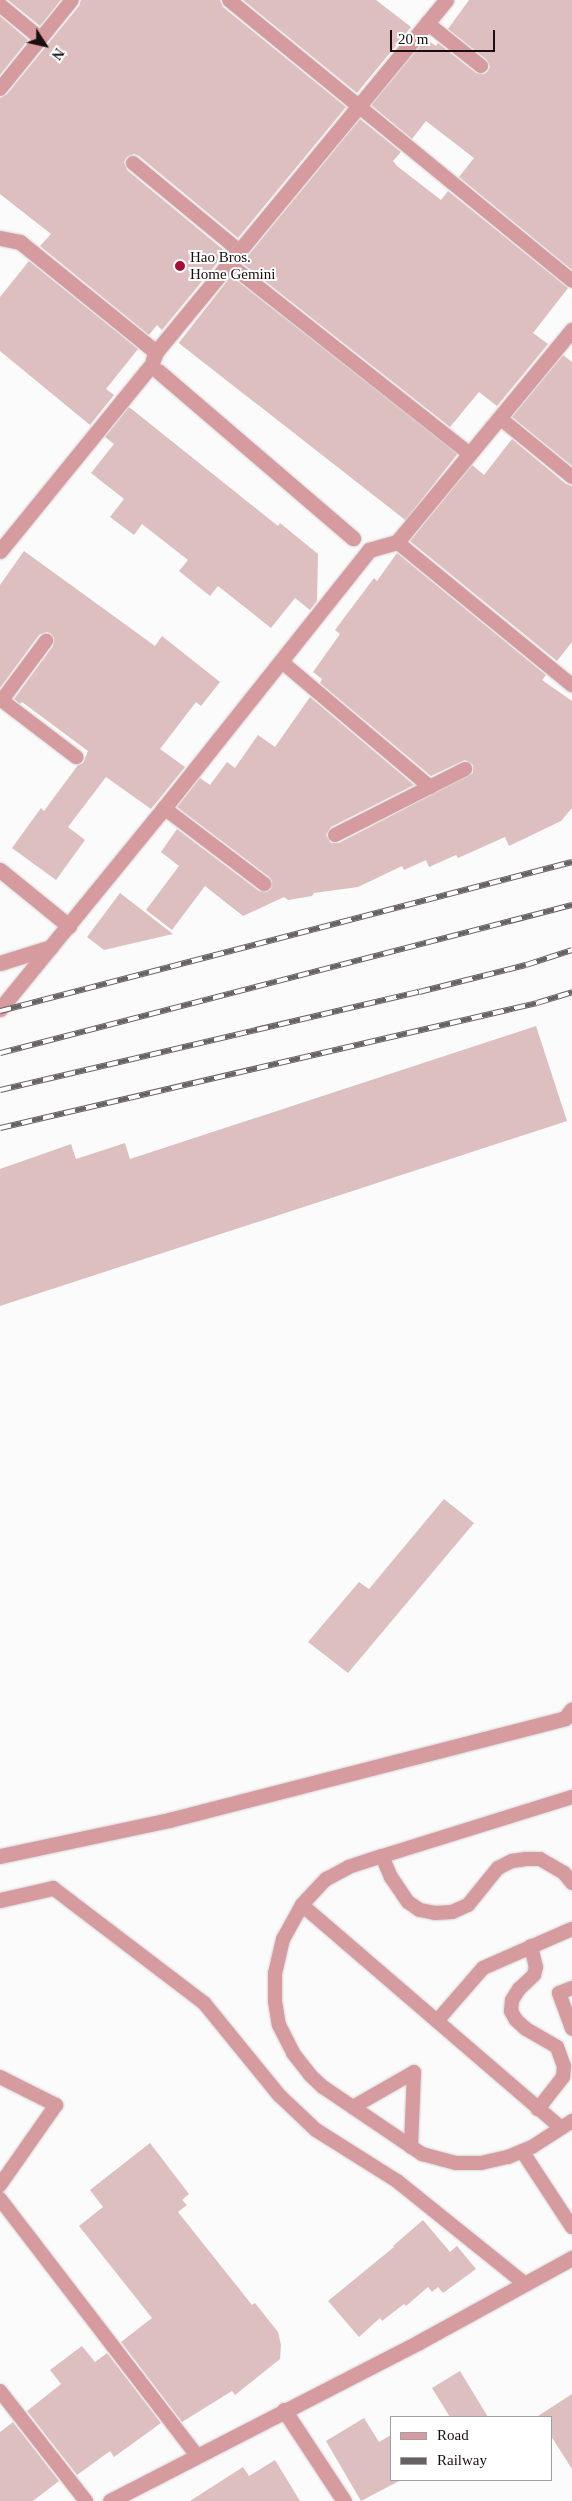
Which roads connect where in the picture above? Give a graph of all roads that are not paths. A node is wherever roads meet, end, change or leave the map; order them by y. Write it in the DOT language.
graph roads {
  1 [pos="72,0"];
  2 [pos="229,0"];
  3 [pos="446,0"];
  4 [pos="0,5"];
  5 [pos="427,23"];
  6 [pos="40,38"];
  7 [pos="481,66"];
  8 [pos="0,89"];
  9 [pos="358,106"];
  10 [pos="133,163"];
  11 [pos="0,238"];
  12 [pos="238,250"];
  13 [pos="228,263"];
  14 [pos="572,281"];
  15 [pos="572,330"];
  16 [pos="155,363"];
  17 [pos="500,418"];
  18 [pos="470,454"];
  19 [pos="572,477"];
  20 [pos="397,542"];
  21 [pos="369,550"];
  22 [pos="0,551"];
  23 [pos="46,641"];
  24 [pos="282,662"];
  25 [pos="572,685"];
  26 [pos="1,699"];
  27 [pos="76,757"];
  28 [pos="465,769"];
  29 [pos="430,787"];
  30 [pos="164,808"];
  31 [pos="335,835"];
  32 [pos="0,870"];
  33 [pos="264,884"];
  34 [pos="69,926"];
  35 [pos="51,948"];
  36 [pos="0,963"];
  37 [pos="0,1009"];
  38 [pos="570,1714"];
  39 [pos="572,1797"];
  40 [pos="0,1856"];
  41 [pos="382,1856"];
  42 [pos="572,1883"];
  43 [pos="53,1888"];
  44 [pos="0,1900"];
  45 [pos="302,1905"];
  46 [pos="572,1929"];
  47 [pos="531,1946"];
  48 [pos="572,1988"];
  49 [pos="437,2021"];
  50 [pos="572,2029"];
  51 [pos="0,2077"];
  52 [pos="353,2108"];
  53 [pos="538,2109"];
  54 [pos="567,2125"];
  55 [pos="412,2147"];
  56 [pos="522,2151"];
  57 [pos="0,2185"];
  58 [pos="0,2199"];
  59 [pos="572,2227"];
  60 [pos="572,2258"];
  61 [pos="525,2284"];
  62 [pos="0,2391"];
  63 [pos="284,2410"];
  64 [pos="197,2456"];
  65 [pos="86,2501"];
  66 [pos="110,2501"];
  67 [pos="344,2501"];
  1 -- 6 [label="lane"];
  2 -- 9 [label="lane"];
  3 -- 5 [label="street"];
  4 -- 6 [label="lane"];
  5 -- 7 [label="lane"];
  5 -- 9 [label="street"];
  6 -- 8 [label="lane"];
  9 -- 12 [label="street"];
  9 -- 14 [label="lane"];
  10 -- 12 [label="lane"];
  11 -- 16 [label="street"];
  12 -- 13 [label="street"];
  13 -- 16 [label="street"];
  13 -- 18 [label="lane"];
  15 -- 17 [label="street"];
  16 -- 21 [label="street"];
  16 -- 22 [label="street"];
  17 -- 18 [label="street"];
  17 -- 19 [label="lane"];
  18 -- 20 [label="street"];
  20 -- 21 [label="street"];
  20 -- 25 [label="lane"];
  21 -- 24 [label="street"];
  23 -- 26 [label="lane"];
  24 -- 29 [label="lane"];
  24 -- 30 [label="street"];
  26 -- 27 [label="lane"];
  28 -- 29 [label="lane"];
  29 -- 31 [label="lane"];
  30 -- 33 [label="lane"];
  30 -- 34 [label="street"];
  32 -- 34 [label="street"];
  34 -- 35 [label="street"];
  35 -- 36 [label="street"];
  35 -- 37 [label="street"];
  38 -- 40 [label="street"];
  39 -- 41 [label="lane"];
  41 -- 42 [label="lane"];
  41 -- 45 [label="lane"];
  43 -- 44 [label="street"];
  43 -- 61 [label="lane"];
  45 -- 49 [label="lane"];
  45 -- 52 [label="lane"];
  46 -- 47 [label="lane"];
  47 -- 49 [label="lane"];
  47 -- 53 [label="lane"];
  48 -- 50 [label="lane"];
  49 -- 53 [label="lane"];
  51 -- 57 [label="lane"];
  52 -- 55 [label="lane"];
  52 -- 55 [label="lane"];
  53 -- 54 [label="lane"];
  54 -- 56 [label="lane"];
  55 -- 56 [label="lane"];
  56 -- 59 [label="lane"];
  58 -- 64 [label="lane"];
  60 -- 61 [label="street"];
  61 -- 63 [label="street"];
  62 -- 65 [label="lane"];
  63 -- 64 [label="street"];
  63 -- 67 [label="street"];
  64 -- 66 [label="street"];
}
